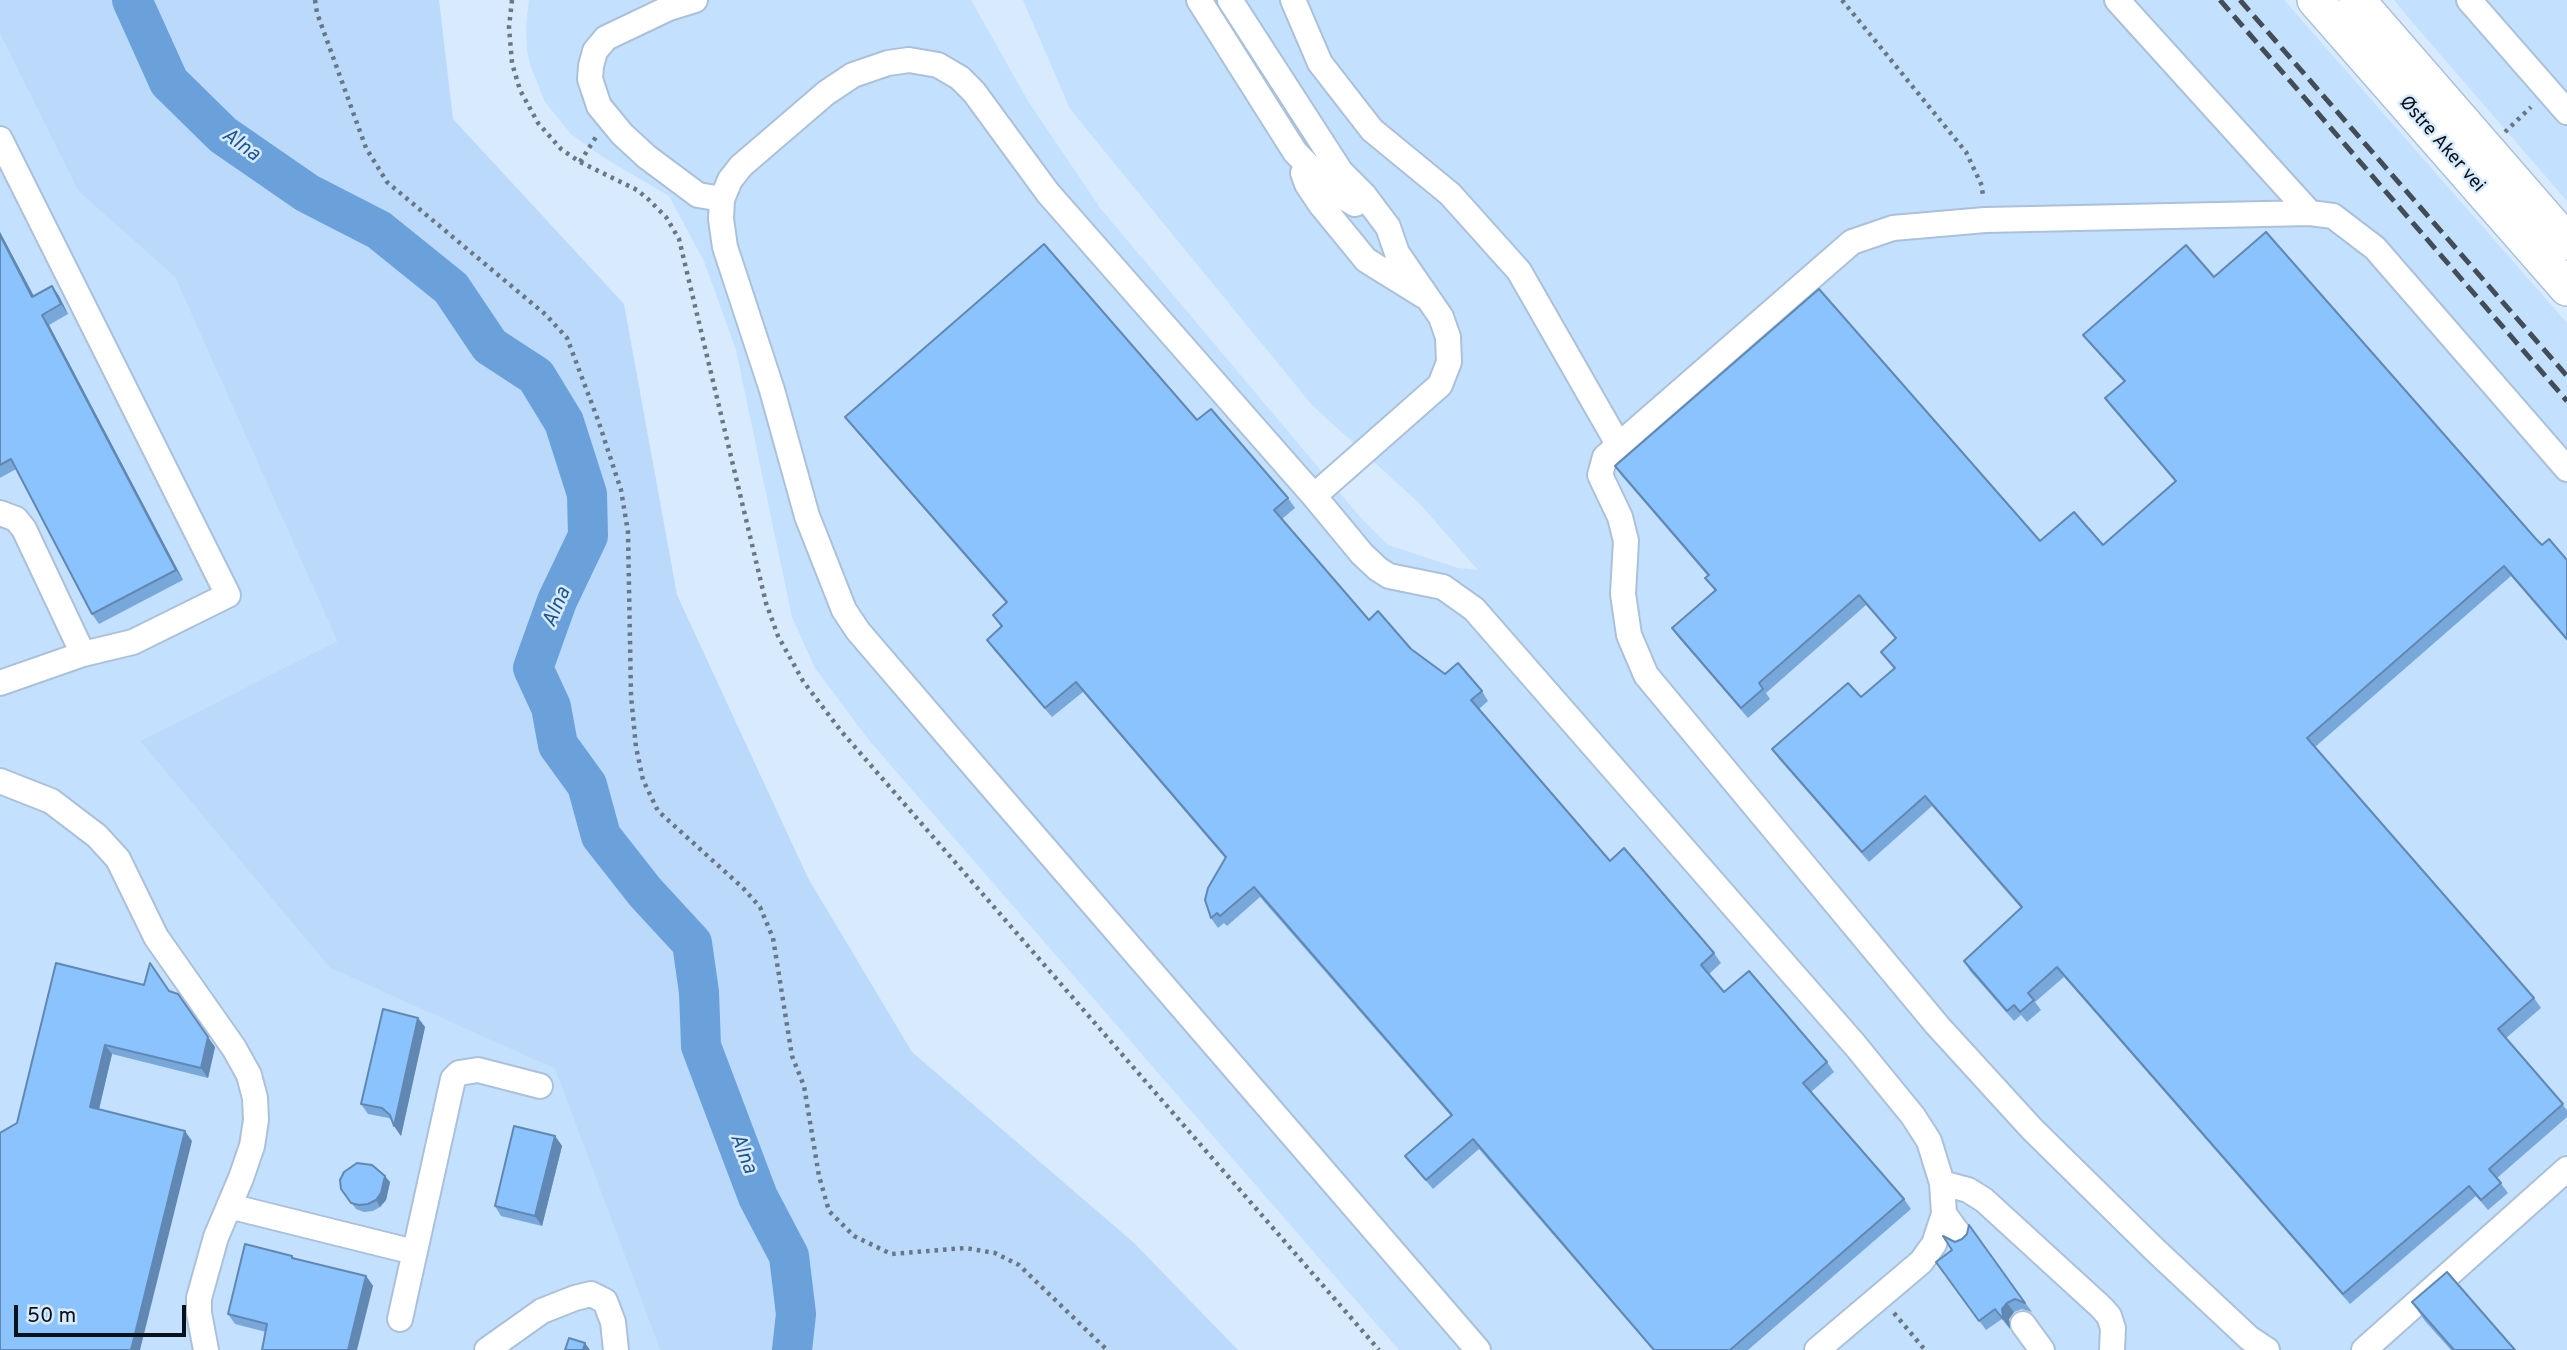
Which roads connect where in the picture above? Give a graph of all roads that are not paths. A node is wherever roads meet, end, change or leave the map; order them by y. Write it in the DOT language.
graph roads {
  1 [pos="695,0"];
  2 [pos="1199,0"];
  3 [pos="1230,0"];
  4 [pos="1293,0"];
  5 [pos="2117,0"];
  6 [pos="2315,0"];
  7 [pos="2357,0"];
  8 [pos="2469,0"];
  9 [pos="2567,112"];
  10 [pos="0,139"];
  11 [pos="1295,152"];
  12 [pos="1341,172"];
  13 [pos="722,200"];
  14 [pos="1355,205"];
  15 [pos="2310,213"];
  16 [pos="2567,242"];
  17 [pos="1397,253"];
  18 [pos="2567,288"];
  19 [pos="1431,300"];
  20 [pos="1618,444"];
  21 [pos="2567,468"];
  22 [pos="1320,492"];
  23 [pos="0,513"];
  24 [pos="83,654"];
  25 [pos="0,683"];
  26 [pos="0,781"];
  27 [pos="540,1086"];
  28 [pos="2567,1169"];
  29 [pos="1942,1183"];
  30 [pos="229,1206"];
  31 [pos="1944,1214"];
  32 [pos="1961,1237"];
  33 [pos="414,1252"];
  34 [pos="400,1318"];
  35 [pos="2023,1325"];
  36 [pos="206,1350"];
  37 [pos="487,1350"];
  38 [pos="616,1350"];
  39 [pos="1478,1350"];
  40 [pos="1817,1350"];
  41 [pos="2042,1350"];
  42 [pos="2112,1350"];
  43 [pos="2267,1350"];
  44 [pos="2364,1350"];
  1 -- 13 [label="street"];
  2 -- 11 [label="street"];
  3 -- 12 [label="street"];
  4 -- 20 [label="street"];
  5 -- 15 [label="street"];
  6 -- 18 [label="highway, Østre Aker vei"];
  7 -- 16 [label="highway, Østre Aker vei"];
  8 -- 9 [label="street"];
  10 -- 24 [label="street"];
  11 -- 14 [label="street"];
  11 -- 19 [label="street"];
  12 -- 14 [label="street"];
  12 -- 17 [label="street"];
  13 -- 22 [label="street"];
  13 -- 39 [label="street"];
  14 -- 17 [label="street"];
  15 -- 20 [label="street"];
  15 -- 21 [label="street"];
  17 -- 19 [label="street"];
  19 -- 22 [label="street"];
  20 -- 43 [label="street"];
  22 -- 29 [label="street"];
  23 -- 24 [label="street"];
  24 -- 25 [label="street"];
  26 -- 30 [label="street"];
  27 -- 33 [label="street"];
  28 -- 44 [label="street"];
  29 -- 31 [label="street"];
  29 -- 42 [label="street"];
  30 -- 33 [label="street"];
  30 -- 36 [label="street"];
  31 -- 32 [label="street"];
  31 -- 40 [label="street"];
  33 -- 34 [label="street"];
  35 -- 41 [label="street"];
  37 -- 38 [label="street"];
}
